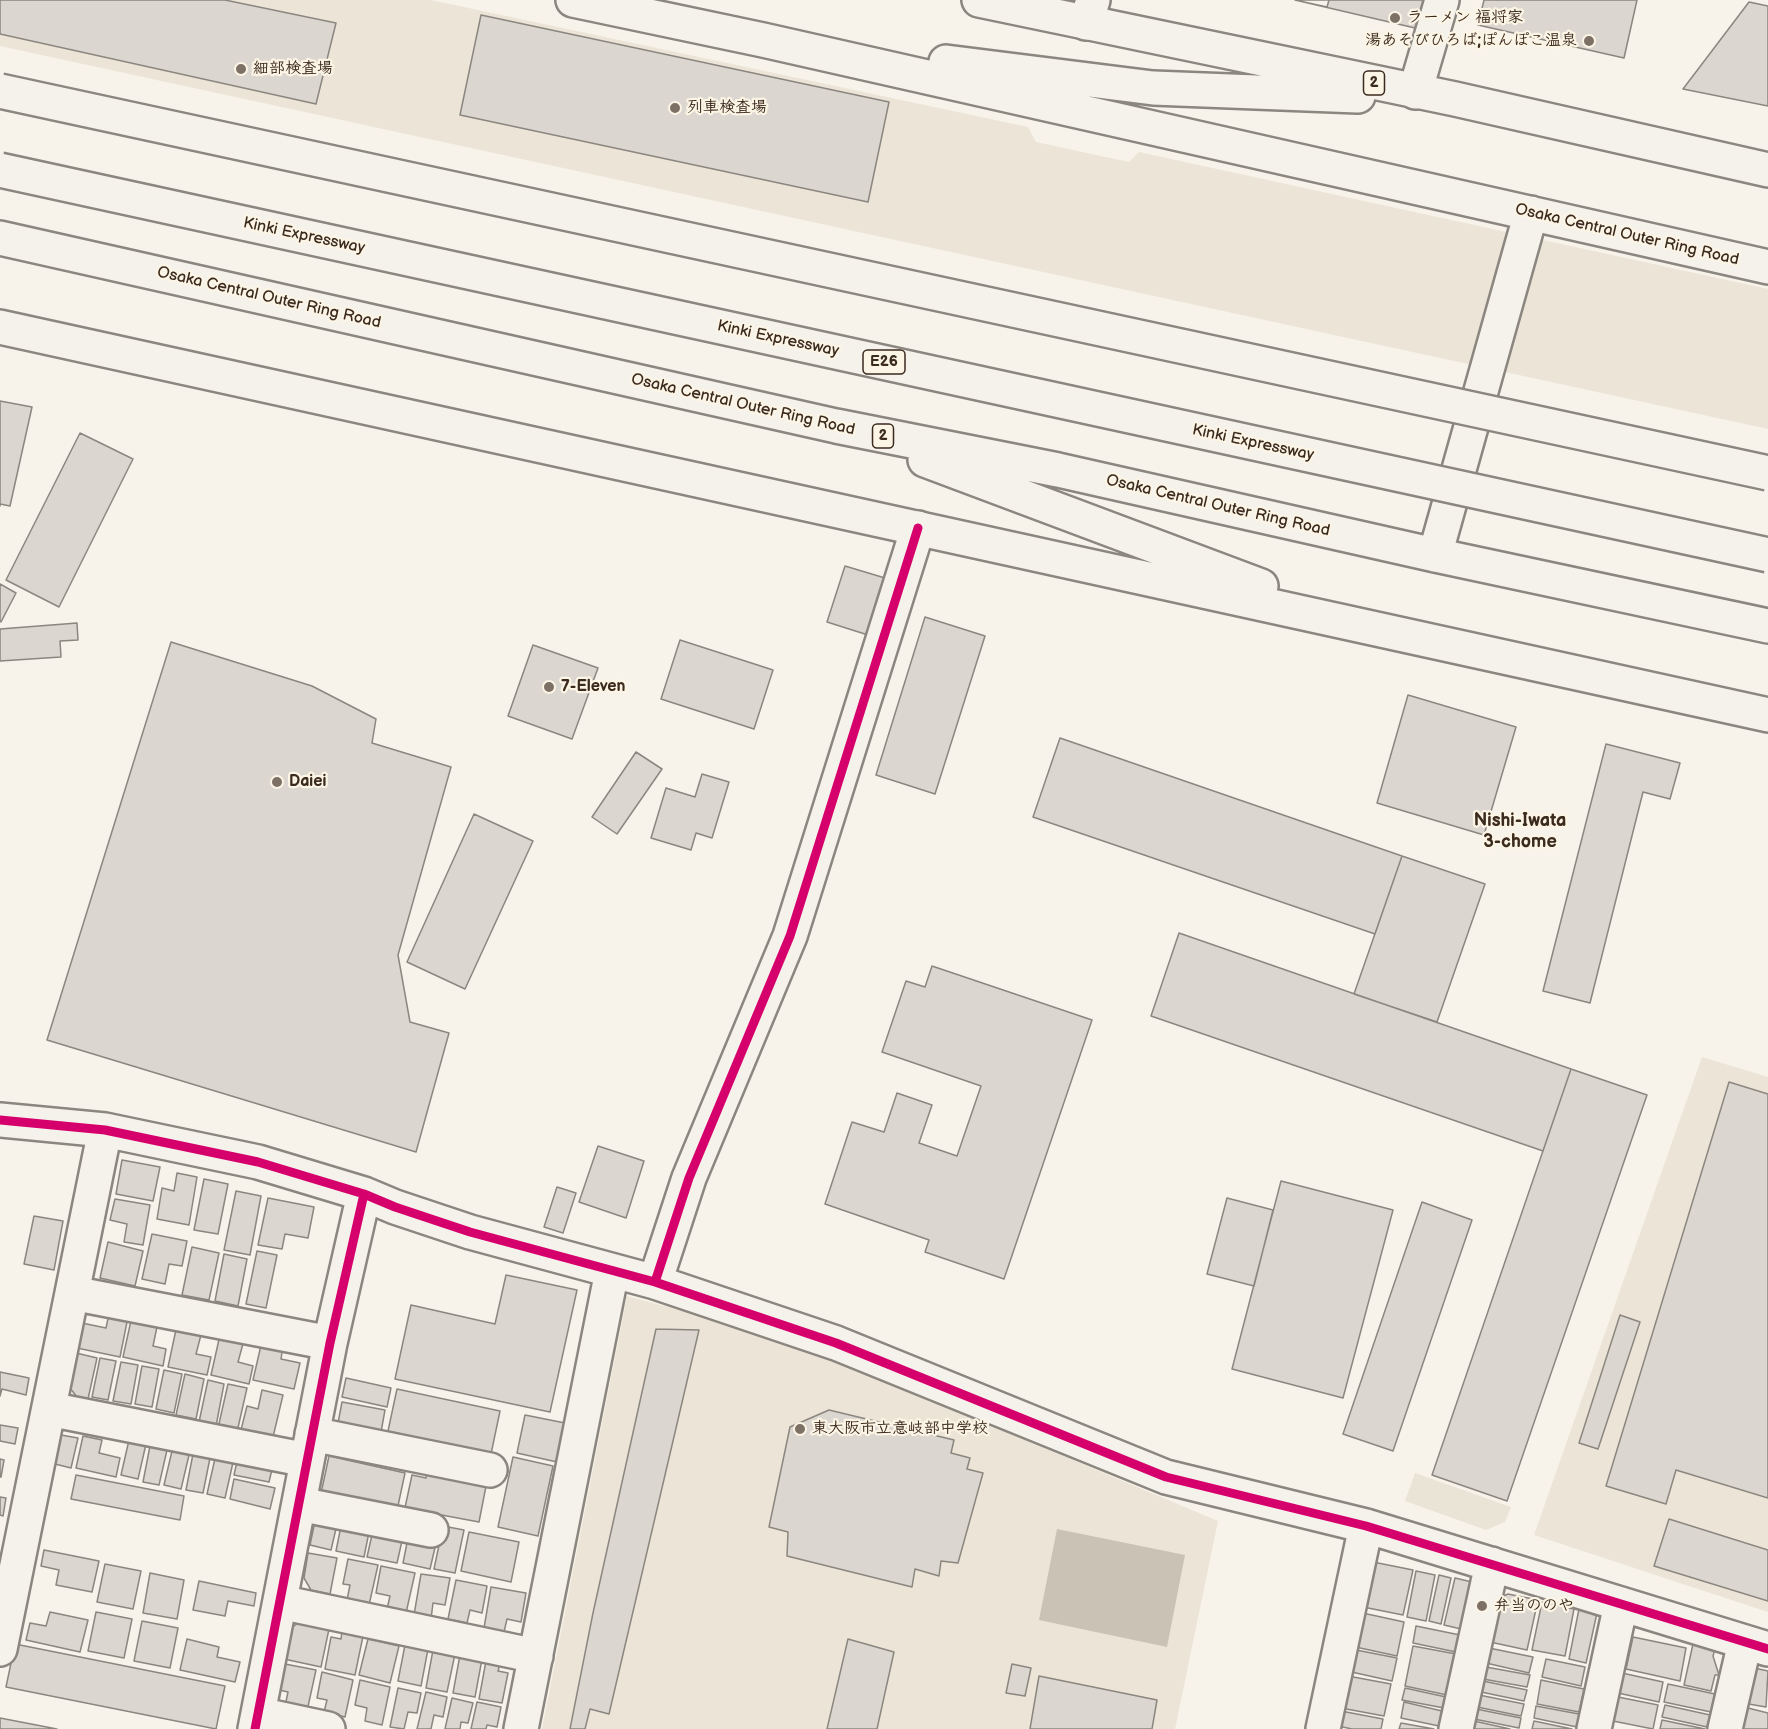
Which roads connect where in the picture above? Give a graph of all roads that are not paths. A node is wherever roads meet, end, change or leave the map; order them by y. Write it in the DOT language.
graph roads {
  1 [pos="573,0"];
  2 [pos="979,0"];
  3 [pos="1442,0"];
  4 [pos="1089,11"];
  5 [pos="763,40"];
  6 [pos="0,91"];
  7 [pos="1415,92"];
  8 [pos="1455,99"];
  9 [pos="1679,151"];
  10 [pos="0,170"];
  11 [pos="1768,170"];
  12 [pos="1768,185"];
  13 [pos="1531,213"];
  14 [pos="0,238"];
  15 [pos="1768,267"];
  16 [pos="0,327"];
  17 [pos="836,426"];
  18 [pos="1768,473"];
  19 [pos="918,528"];
  20 [pos="1435,555"];
  21 [pos="1768,555"];
  22 [pos="1768,626"];
  23 [pos="1373,628"];
  24 [pos="1768,715"];
  25 [pos="0,1120"];
  26 [pos="105,1130"];
  27 [pos="364,1194"];
  28 [pos="612,1272"];
  29 [pos="655,1282"];
  30 [pos="72,1293"];
  31 [pos="330,1343"];
  32 [pos="49,1409"];
  33 [pos="310,1447"];
  34 [pos="490,1470"];
  35 [pos="299,1504"];
  36 [pos="1366,1526"];
  37 [pos="431,1530"];
  38 [pos="1492,1564"];
  39 [pos="280,1602"];
  40 [pos="1621,1604"];
  41 [pos="1756,1645"];
  42 [pos="0,1649"];
  43 [pos="536,1656"];
  44 [pos="257,1722"];
  45 [pos="328,1729"];
  46 [pos="521,1729"];
  47 [pos="1323,1729"];
  48 [pos="1456,1729"];
  49 [pos="1594,1729"];
  50 [pos="1725,1729"];
  1 -- 5 [label="main road, Osaka Central Outer Ring Road"];
  2 -- 4 [label="main road, 2"];
  3 -- 7 [label="main road"];
  4 -- 7 [label="main road, 2"];
  5 -- 8 [label="main road"];
  5 -- 13 [label="main road, Osaka Central Outer Ring Road"];
  6 -- 18 [label="main road, bridge"];
  7 -- 8 [label="main road, 2"];
  8 -- 9 [label="main road, 2"];
  9 -- 11 [label="main road, 2"];
  9 -- 12 [label="main road"];
  10 -- 21 [label="main road, Kinki Expressway / E26, bridge"];
  13 -- 15 [label="main road, Osaka Central Outer Ring Road"];
  13 -- 20 [label="main road"];
  14 -- 17 [label="main road, Osaka Central Outer Ring Road / 2"];
  16 -- 19 [label="main road"];
  17 -- 20 [label="main road, Osaka Central Outer Ring Road / 2"];
  17 -- 23 [label="main road"];
  19 -- 23 [label="main road"];
  19 -- 29 [label="main road"];
  20 -- 22 [label="main road, Osaka Central Outer Ring Road / 2"];
  23 -- 24 [label="main road"];
  25 -- 26 [label="main road"];
  26 -- 27 [label="main road"];
  26 -- 30 [label="main road"];
  27 -- 28 [label="main road"];
  27 -- 31 [label="main road"];
  28 -- 29 [label="main road"];
  28 -- 43 [label="main road"];
  29 -- 36 [label="main road"];
  30 -- 31 [label="main road"];
  30 -- 32 [label="main road"];
  31 -- 33 [label="main road"];
  32 -- 33 [label="main road"];
  32 -- 42 [label="main road"];
  33 -- 34 [label="main road"];
  33 -- 35 [label="main road"];
  35 -- 37 [label="main road"];
  35 -- 39 [label="main road"];
  36 -- 38 [label="main road"];
  36 -- 47 [label="main road"];
  38 -- 40 [label="main road"];
  38 -- 48 [label="main road"];
  39 -- 43 [label="main road"];
  39 -- 44 [label="main road"];
  40 -- 41 [label="main road"];
  40 -- 49 [label="main road"];
  41 -- 50 [label="main road"];
  43 -- 46 [label="main road"];
  44 -- 45 [label="main road"];
}
